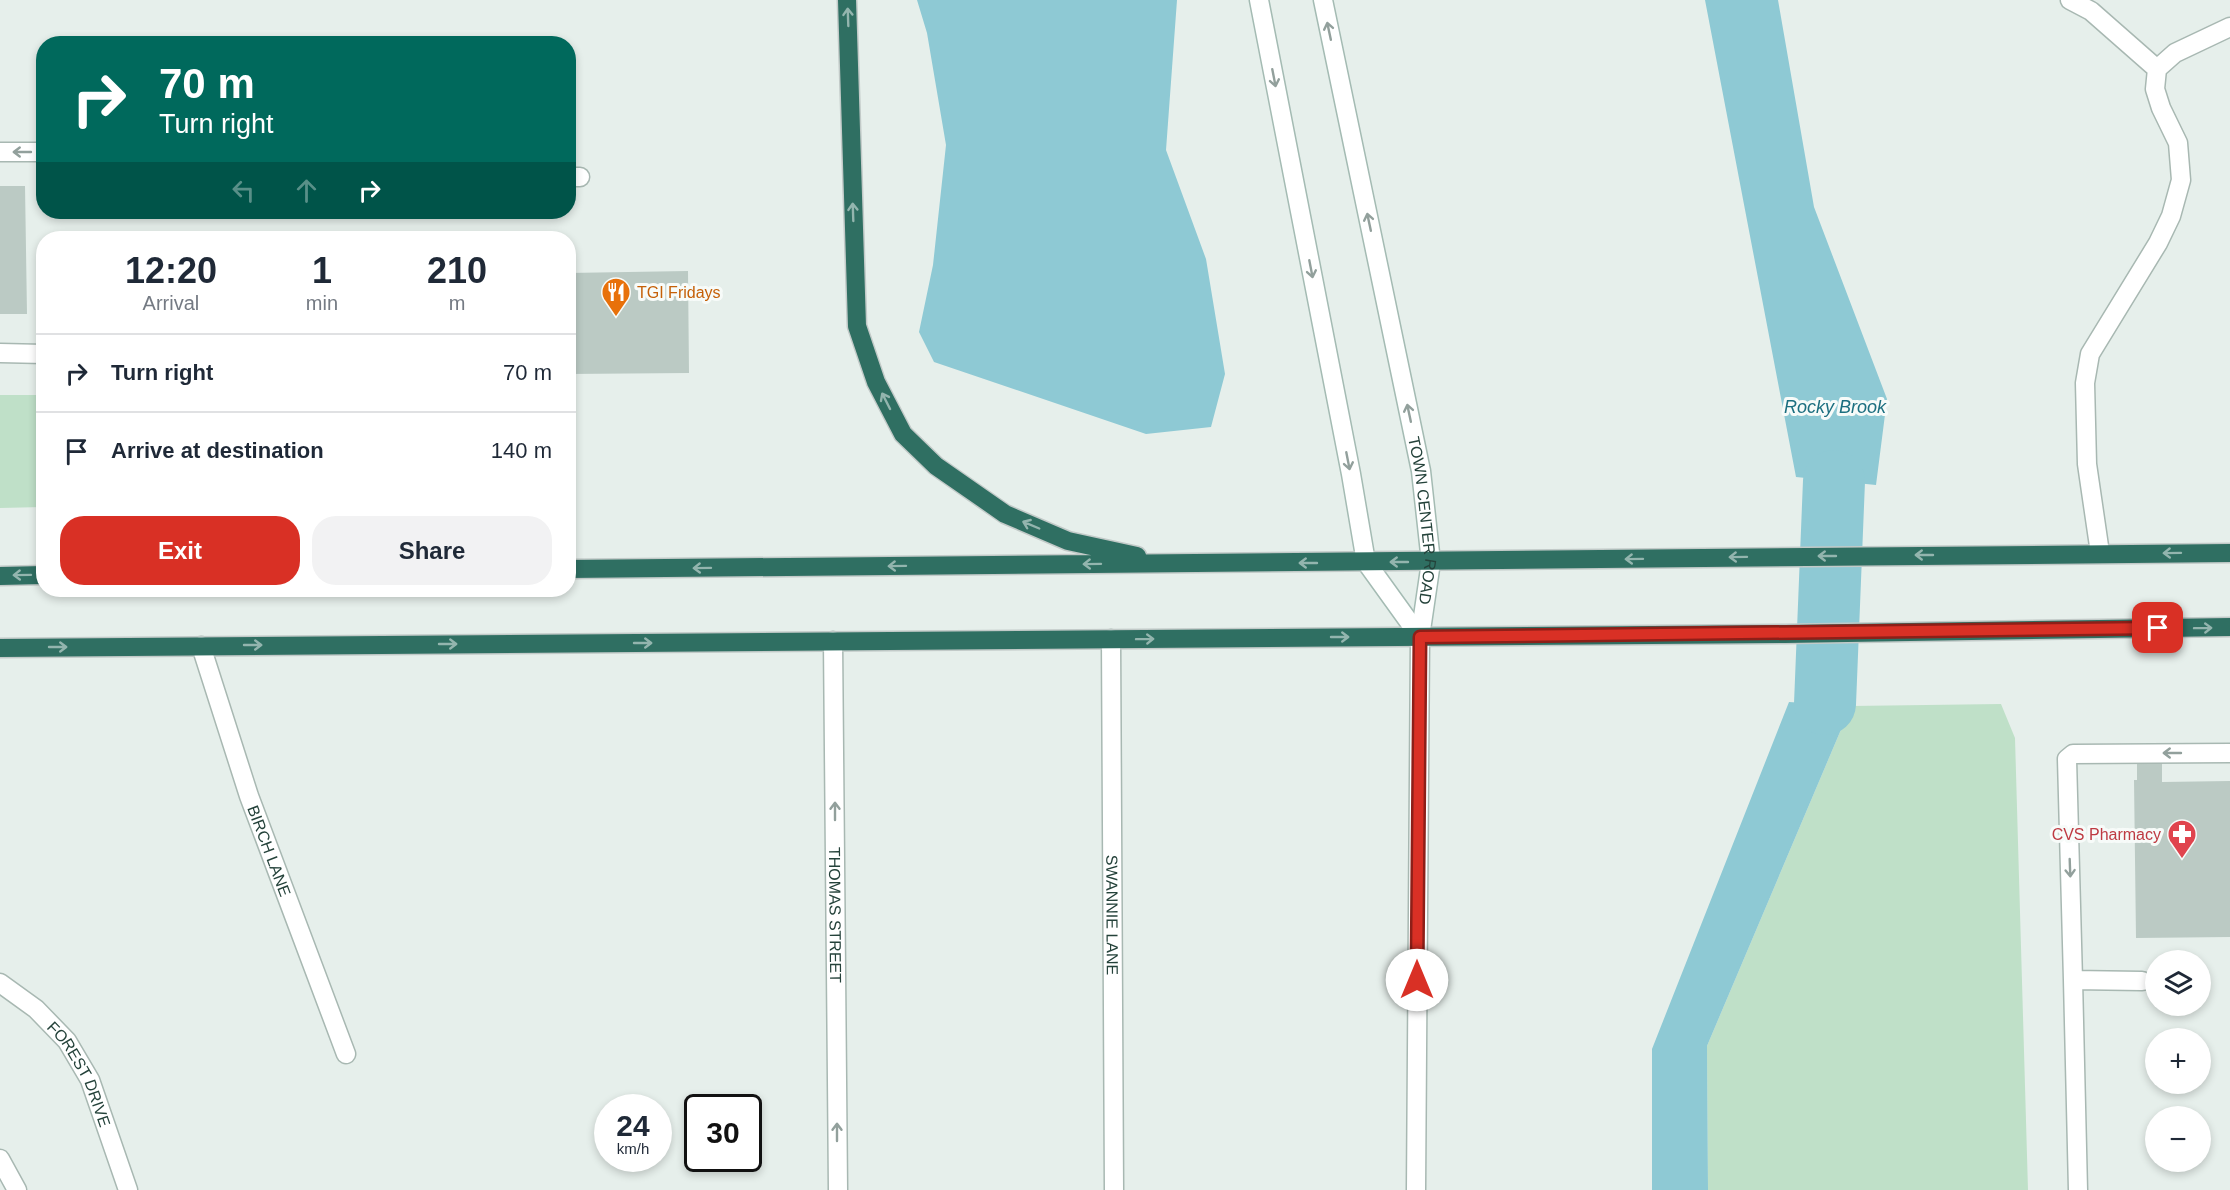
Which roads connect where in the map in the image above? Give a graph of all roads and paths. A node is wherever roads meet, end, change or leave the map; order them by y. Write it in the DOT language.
graph roads {
  1 [pos="847,0"];
  2 [pos="1259,0"];
  3 [pos="1323,0"];
  4 [pos="2070,0"];
  5 [pos="2230,27"];
  6 [pos="2157,69"];
  7 [pos="0,152"];
  8 [pos="36,152"];
  9 [pos="0,353"];
  10 [pos="36,354"];
  11 [pos="2100,553"];
  12 [pos="2230,553"];
  13 [pos="1366,562"];
  14 [pos="1431,562"];
  15 [pos="1168,563"];
  16 [pos="576,569"];
  17 [pos="36,575"];
  18 [pos="0,576"];
  19 [pos="2230,627"];
  20 [pos="1420,637"];
  21 [pos="1111,639"];
  22 [pos="833,641"];
  23 [pos="201,646"];
  24 [pos="0,648"];
  25 [pos="2230,753"];
  26 [pos="2073,980"];
  27 [pos="2142,981"];
  28 [pos="0,983"];
  29 [pos="346,1054"];
  30 [pos="0,1159"];
  31 [pos="18,1190"];
  32 [pos="128,1190"];
  33 [pos="838,1190"];
  34 [pos="1114,1190"];
  35 [pos="1416,1190"];
  36 [pos="2078,1190"];
  15 -- 1 [label="highway, one-way"];
  2 -- 13 [label="street, TOWN CENTER ROAD, one-way"];
  14 -- 3 [label="street, TOWN CENTER ROAD, one-way"];
  4 -- 6 [label="street"];
  5 -- 6 [label="street"];
  6 -- 11 [label="street"];
  8 -- 7 [label="street, one-way"];
  9 -- 10 [label="street"];
  12 -- 11 [label="highway, one-way"];
  11 -- 14 [label="highway, one-way"];
  14 -- 13 [label="highway, one-way"];
  13 -- 15 [label="highway, one-way"];
  13 -- 20 [label="street, TOWN CENTER ROAD"];
  14 -- 20 [label="street, TOWN CENTER ROAD"];
  15 -- 16 [label="highway, one-way"];
  17 -- 18 [label="highway, one-way"];
  20 -- 19 [label="highway, one-way"];
  21 -- 20 [label="highway, one-way"];
  20 -- 35 [label="street"];
  21 -- 22 [label="highway"];
  21 -- 34 [label="street, SWANNIE LANE"];
  23 -- 22 [label="highway, one-way"];
  33 -- 22 [label="street, THOMAS STREET, one-way"];
  24 -- 23 [label="highway, one-way"];
  23 -- 29 [label="street, BIRCH LANE"];
  25 -- 26 [label="street, one-way"];
  26 -- 27 [label="street"];
  26 -- 36 [label="street"];
  28 -- 32 [label="street, FOREST DRIVE"];
  30 -- 31 [label="street"];
}
